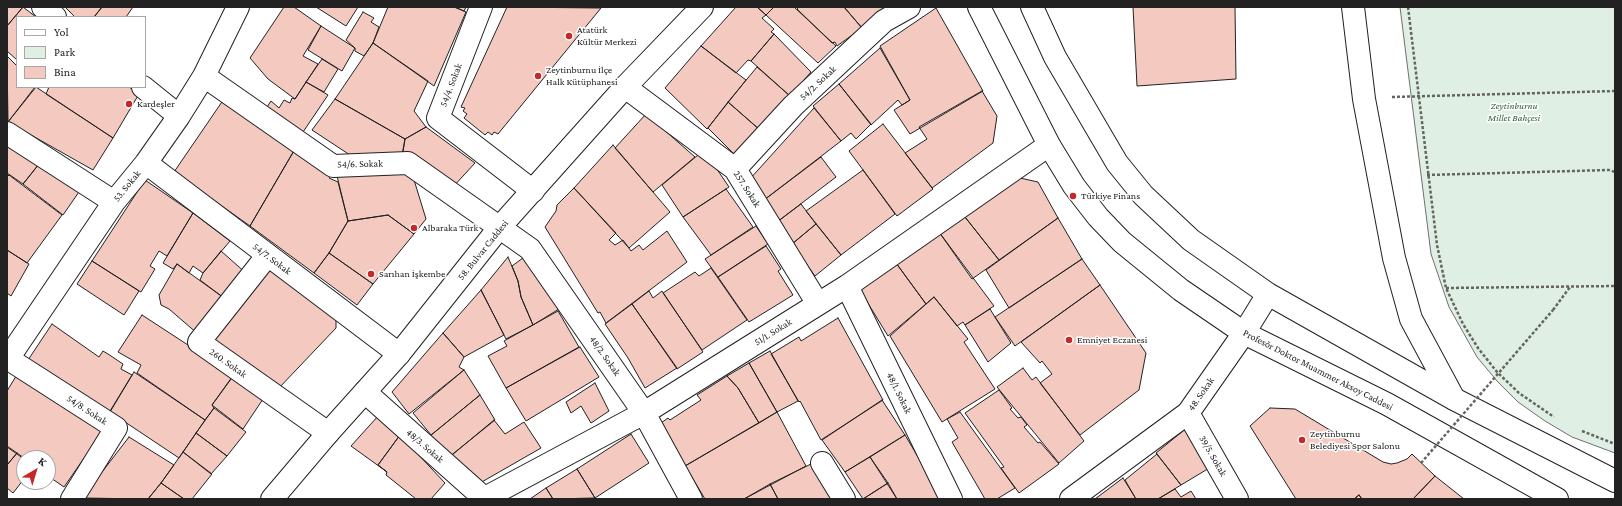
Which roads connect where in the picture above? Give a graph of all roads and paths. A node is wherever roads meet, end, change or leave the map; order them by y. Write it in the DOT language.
graph roads {
  1 [pos="43,7"];
  2 [pos="238,7"];
  3 [pos="481,7"];
  4 [pos="702,7"];
  5 [pos="909,7"];
  6 [pos="979,7"];
  7 [pos="1032,7"];
  8 [pos="1353,7"];
  9 [pos="1408,7"];
  10 [pos="54,16"];
  11 [pos="204,76"];
  12 [pos="626,87"];
  13 [pos="144,88"];
  14 [pos="1615,91"];
  15 [pos="1419,95"];
  16 [pos="1364,99"];
  17 [pos="179,116"];
  18 [pos="7,133"];
  19 [pos="1049,145"];
  20 [pos="146,163"];
  21 [pos="735,169"];
  22 [pos="1615,172"];
  23 [pos="1427,175"];
  24 [pos="533,191"];
  25 [pos="114,202"];
  26 [pos="499,228"];
  27 [pos="268,256"];
  28 [pos="847,286"];
  29 [pos="1615,286"];
  30 [pos="1570,287"];
  31 [pos="1446,288"];
  32 [pos="1268,294"];
  33 [pos="818,304"];
  34 [pos="1244,333"];
  35 [pos="400,354"];
  36 [pos="7,359"];
  37 [pos="365,392"];
  38 [pos="1454,399"];
  39 [pos="644,413"];
  40 [pos="1188,414"];
  41 [pos="1556,418"];
  42 [pos="1580,430"];
  43 [pos="328,433"];
  44 [pos="1615,444"];
  45 [pos="822,463"];
  46 [pos="1421,463"];
  47 [pos="1615,481"];
  48 [pos="72,499"];
  49 [pos="272,499"];
  50 [pos="485,499"];
  51 [pos="691,499"];
  52 [pos="844,499"];
  53 [pos="951,499"];
  54 [pos="1071,499"];
  55 [pos="1237,499"];
  56 [pos="1557,499"];
  1 -- 10 [label="street"];
  2 -- 11 [label="street, 53. Sokak"];
  3 -- 24 [label="street, 54/4. Sokak"];
  4 -- 12 [label="street, 58. Bulvar Caddesi"];
  5 -- 21 [label="street, 54/2. Sokak"];
  6 -- 19 [label="street, Profesör Doktor Muammer Aksoy Caddesi"];
  7 -- 32 [label="street"];
  8 -- 16 [label="street"];
  9 -- 15 [label="path"];
  11 -- 17 [label="street, 53. Sokak"];
  11 -- 26 [label="street, 54/6. Sokak"];
  12 -- 21 [label="street, 257. Sokak"];
  12 -- 24 [label="street, 58. Bulvar Caddesi"];
  13 -- 17 [label="street"];
  14 -- 15 [label="path"];
  15 -- 16 [label="path"];
  15 -- 23 [label="path"];
  16 -- 38 [label="street"];
  17 -- 20 [label="street, 53. Sokak"];
  18 -- 25 [label="street"];
  19 -- 28 [label="street, 51/1. Sokak"];
  19 -- 34 [label="street, Profesör Doktor Muammer Aksoy Caddesi"];
  20 -- 25 [label="street, 53. Sokak"];
  20 -- 27 [label="street, 54/7. Sokak"];
  21 -- 33 [label="street, 257. Sokak"];
  22 -- 23 [label="path"];
  23 -- 31 [label="path"];
  24 -- 26 [label="street, 58. Bulvar Caddesi"];
  25 -- 36 [label="street, 53. Sokak"];
  26 -- 35 [label="street, 58. Bulvar Caddesi"];
  26 -- 39 [label="street, 48/2. Sokak"];
  27 -- 35 [label="street, 54/7. Sokak"];
  27 -- 43 [label="street, 260. Sokak"];
  28 -- 33 [label="street, 51/1. Sokak"];
  28 -- 53 [label="street, 48/1. Sokak"];
  29 -- 30 [label="path"];
  30 -- 31 [label="path"];
  30 -- 46 [label="path, bridge"];
  31 -- 41 [label="path"];
  32 -- 34 [label="street, 48. Sokak"];
  32 -- 38 [label="street"];
  33 -- 39 [label="street, 51/1. Sokak"];
  34 -- 40 [label="street, 48. Sokak"];
  34 -- 56 [label="street, Profesör Doktor Muammer Aksoy Caddesi"];
  35 -- 37 [label="street, 58. Bulvar Caddesi"];
  36 -- 48 [label="street, 54/8. Sokak"];
  37 -- 43 [label="street, 58. Bulvar Caddesi"];
  37 -- 50 [label="street, 48/3. Sokak"];
  38 -- 47 [label="street"];
  39 -- 50 [label="street, 51/1. Sokak"];
  39 -- 51 [label="street, 48/2. Sokak"];
  40 -- 54 [label="street, 48. Sokak"];
  40 -- 55 [label="street, 39/5. Sokak"];
  42 -- 44 [label="path"];
  43 -- 49 [label="street, 58. Bulvar Caddesi"];
  45 -- 52 [label="street"];
}
